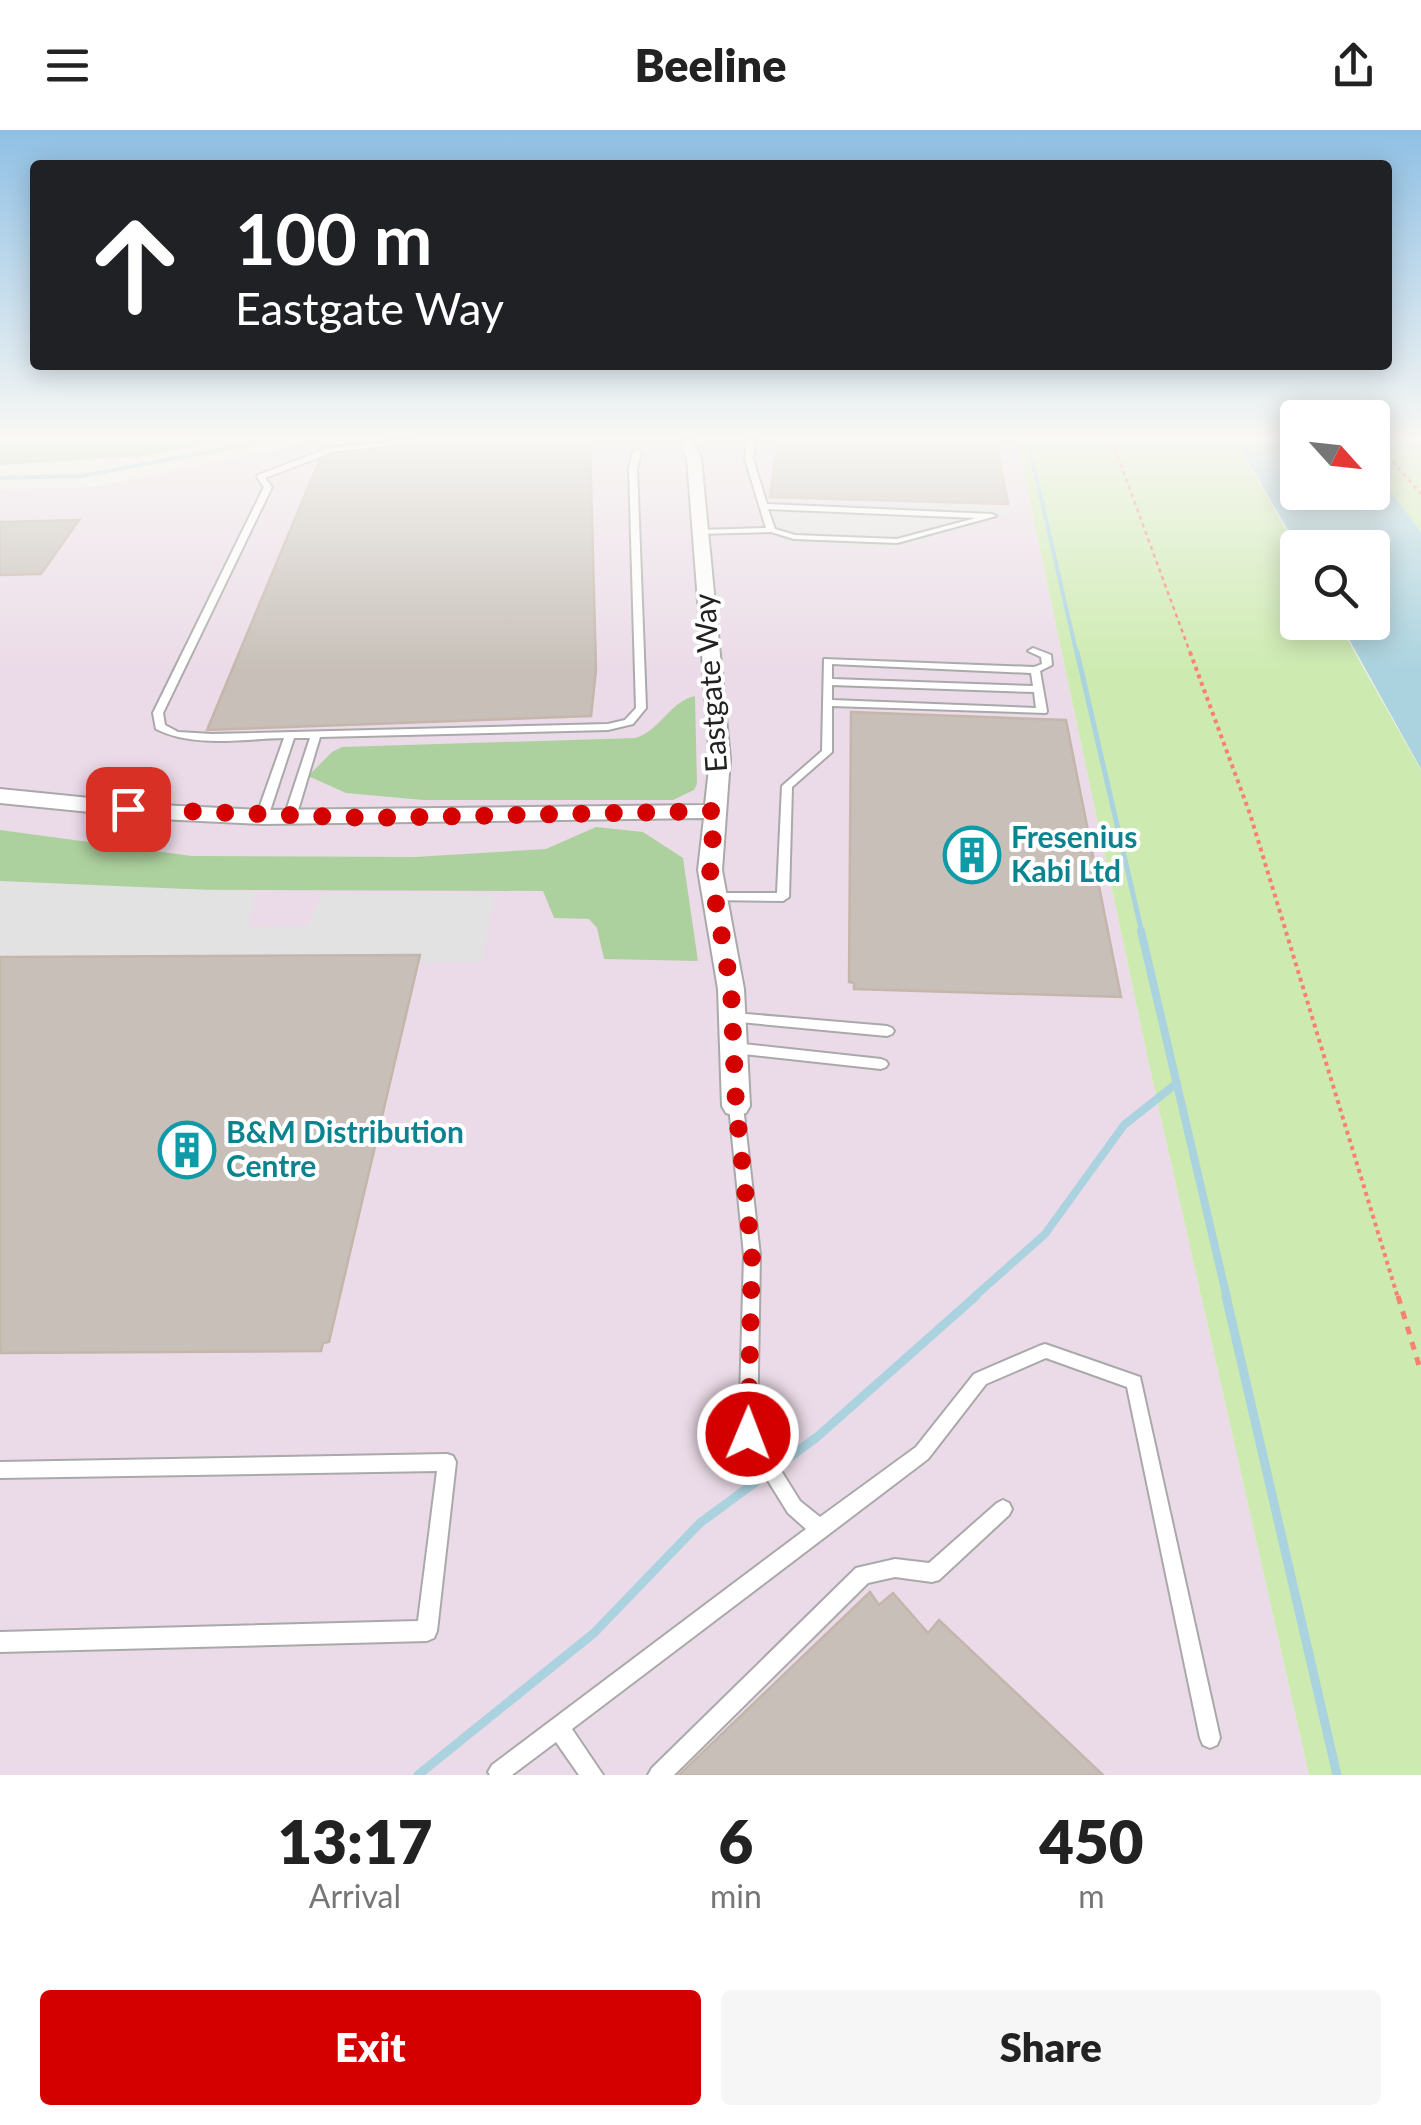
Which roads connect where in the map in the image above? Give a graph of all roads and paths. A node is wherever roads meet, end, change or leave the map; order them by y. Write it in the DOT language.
graph roads {
  1 [pos="253,518"];
  2 [pos="635,518"];
  3 [pos="699,518"];
  4 [pos="766,518"];
  5 [pos="985,518"];
  6 [pos="1140,518"];
  7 [pos="770,530"];
  8 [pos="700,532"];
  9 [pos="1033,651"];
  10 [pos="1035,670"];
  11 [pos="827,682"];
  12 [pos="1038,689"];
  13 [pos="827,702"];
  14 [pos="316,734"];
  15 [pos="290,735"];
  16 [pos="0,796"];
  17 [pos="715,811"];
  18 [pos="262,817"];
  19 [pos="290,817"];
  20 [pos="715,897"];
  21 [pos="734,1018"];
  22 [pos="887,1031"];
  23 [pos="734,1048"];
  24 [pos="881,1064"];
  25 [pos="736,1106"];
  26 [pos="1421,1372"];
  27 [pos="0,1470"];
  28 [pos="1003,1508"];
  29 [pos="820,1529"];
  30 [pos="0,1642"];
  31 [pos="558,1727"];
  32 [pos="1210,1738"];
  33 [pos="499,1772"];
  34 [pos="592,1775"];
  35 [pos="660,1775"];
  1 -- 15 [label="lane"];
  2 -- 14 [label="lane"];
  3 -- 8 [label="street, Eastgate Way"];
  4 -- 7 [label="lane"];
  5 -- 7 [label="lane"];
  6 -- 26 [label="path"];
  7 -- 8 [label="lane"];
  8 -- 17 [label="street, Eastgate Way"];
  9 -- 10 [label="lane"];
  10 -- 11 [label="lane"];
  10 -- 12 [label="lane"];
  11 -- 12 [label="lane"];
  11 -- 13 [label="lane"];
  12 -- 13 [label="lane"];
  13 -- 20 [label="lane"];
  14 -- 15 [label="lane"];
  14 -- 19 [label="lane"];
  15 -- 18 [label="lane"];
  16 -- 18 [label="street"];
  17 -- 19 [label="street"];
  17 -- 20 [label="street, Eastgate Way"];
  18 -- 19 [label="street"];
  20 -- 21 [label="street, Eastgate Way"];
  21 -- 22 [label="lane"];
  21 -- 23 [label="street, Eastgate Way"];
  23 -- 24 [label="lane"];
  23 -- 25 [label="street, Eastgate Way"];
  25 -- 29 [label="lane"];
  27 -- 30 [label="lane"];
  28 -- 35 [label="lane"];
  29 -- 31 [label="lane"];
  29 -- 32 [label="lane"];
  31 -- 33 [label="lane"];
  31 -- 34 [label="lane"];
}
